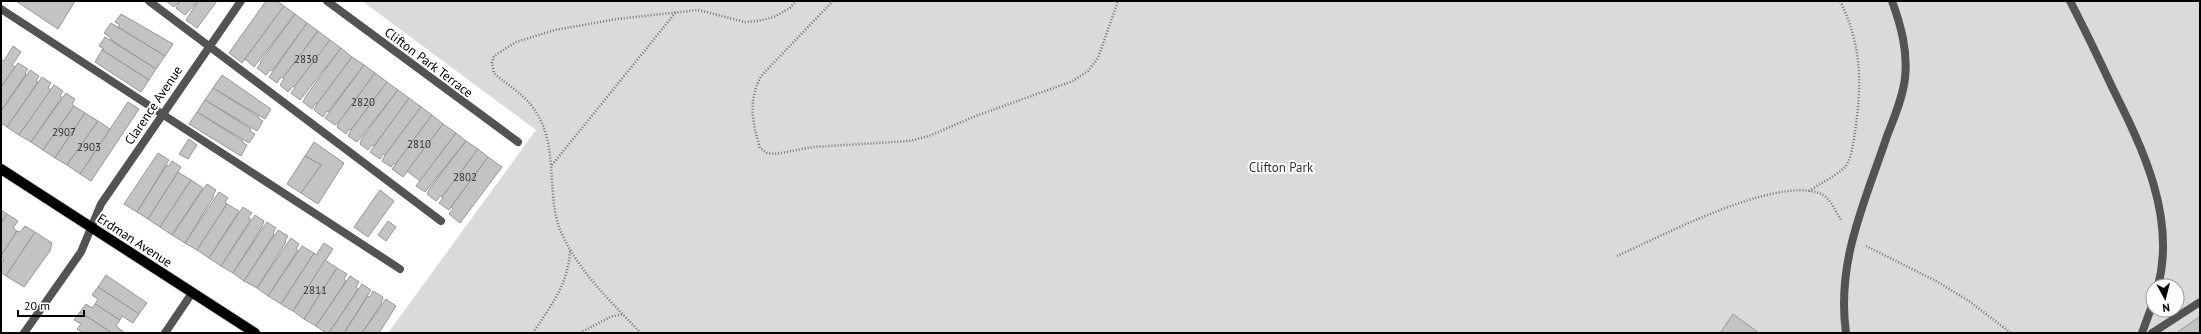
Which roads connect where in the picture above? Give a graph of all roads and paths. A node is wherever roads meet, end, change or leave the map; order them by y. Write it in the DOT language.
graph roads {
  1 [pos="149,1"];
  2 [pos="241,1"];
  3 [pos="327,1"];
  4 [pos="796,1"];
  5 [pos="833,1"];
  6 [pos="1118,1"];
  7 [pos="1840,1"];
  8 [pos="1892,1"];
  9 [pos="2070,1"];
  10 [pos="1,9"];
  11 [pos="676,11"];
  12 [pos="209,45"];
  13 [pos="162,112"];
  14 [pos="518,142"];
  15 [pos="551,165"];
  16 [pos="1,169"];
  17 [pos="1809,191"];
  18 [pos="442,221"];
  19 [pos="90,226"];
  20 [pos="1853,233"];
  21 [pos="570,248"];
  22 [pos="1617,256"];
  23 [pos="400,268"];
  24 [pos="2159,278"];
  25 [pos="192,293"];
  26 [pos="2200,302"];
  27 [pos="623,314"];
  28 [pos="2148,318"];
  29 [pos="24,333"];
  30 [pos="164,333"];
  31 [pos="255,333"];
  32 [pos="533,333"];
  33 [pos="580,333"];
  34 [pos="641,333"];
  35 [pos="1846,333"];
  36 [pos="2011,333"];
  37 [pos="2142,333"];
  38 [pos="2152,333"];
  1 -- 12 [label="street"];
  2 -- 12 [label="street, Clarence Avenue"];
  3 -- 14 [label="street, Clifton Park Terrace"];
  4 -- 11 [label="path"];
  5 -- 6 [label="path"];
  7 -- 17 [label="path"];
  8 -- 20 [label="street"];
  9 -- 24 [label="street"];
  10 -- 13 [label="street"];
  11 -- 15 [label="path"];
  11 -- 15 [label="path"];
  12 -- 13 [label="street, Clarence Avenue"];
  12 -- 18 [label="street"];
  13 -- 19 [label="street, Clarence Avenue"];
  13 -- 23 [label="street"];
  15 -- 21 [label="path"];
  16 -- 19 [label="main road, Erdman Avenue"];
  17 -- 20 [label="path"];
  17 -- 22 [label="path"];
  19 -- 25 [label="main road, Erdman Avenue"];
  19 -- 29 [label="street, Clarence Avenue"];
  20 -- 35 [label="street"];
  20 -- 36 [label="path"];
  21 -- 27 [label="path"];
  21 -- 32 [label="path"];
  25 -- 30 [label="street"];
  25 -- 31 [label="main road, Erdman Avenue"];
  26 -- 38 [label="street"];
  27 -- 33 [label="path"];
  27 -- 34 [label="path"];
  28 -- 37 [label="street"];
}
